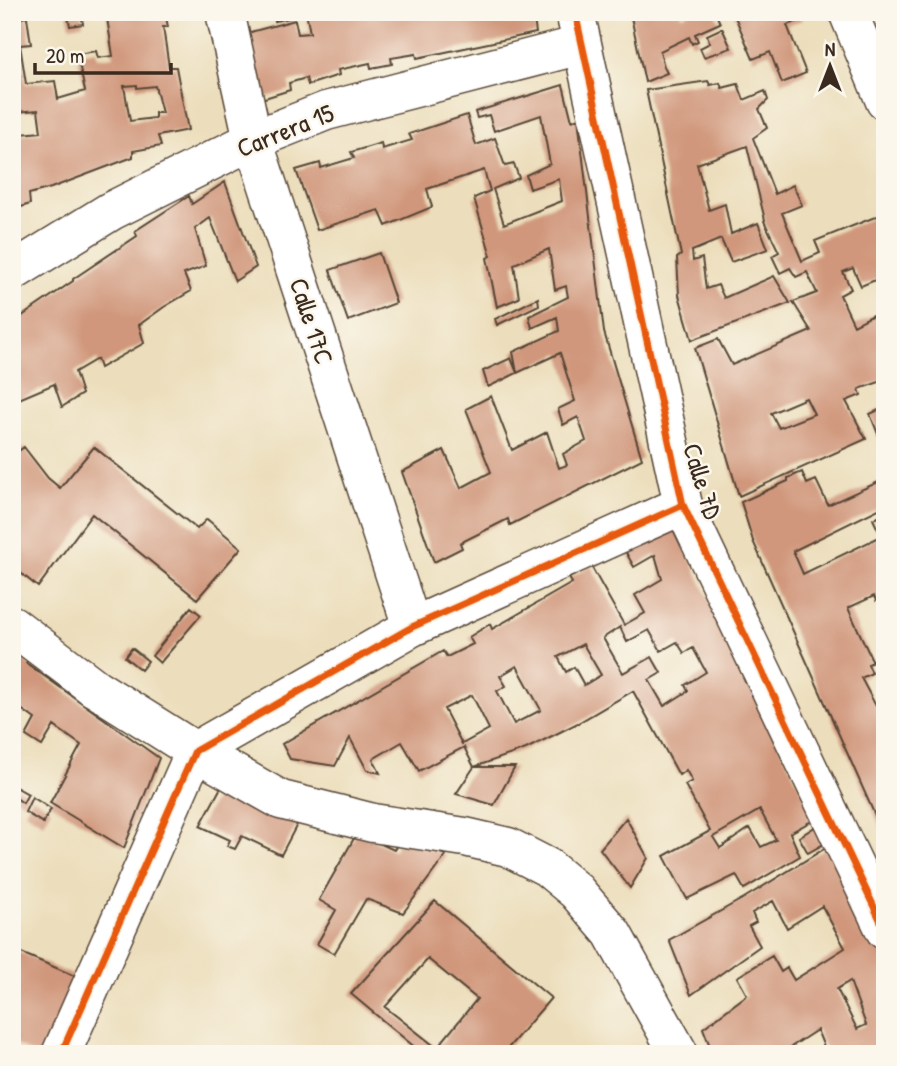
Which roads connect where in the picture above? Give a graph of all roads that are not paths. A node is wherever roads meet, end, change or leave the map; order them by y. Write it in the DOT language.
graph roads {
  1 [pos="225,12"];
  2 [pos="848,12"];
  3 [pos="578,28"];
  4 [pos="885,101"];
  5 [pos="253,140"];
  6 [pos="12,272"];
  7 [pos="683,505"];
  8 [pos="12,625"];
  9 [pos="412,627"];
  10 [pos="195,751"];
  11 [pos="885,930"];
  12 [pos="61,1054"];
  13 [pos="679,1054"];
  1 -- 5 [label="street, Calle 17C"];
  2 -- 4 [label="street"];
  3 -- 5 [label="street, Carrera 15"];
  3 -- 7 [label="street, Calle 7D"];
  5 -- 6 [label="street, Carrera 15"];
  5 -- 9 [label="street, Calle 17C"];
  7 -- 9 [label="street"];
  7 -- 11 [label="street, Calle 7D"];
  8 -- 10 [label="street"];
  9 -- 10 [label="street"];
  10 -- 12 [label="street"];
  10 -- 13 [label="street"];
}
